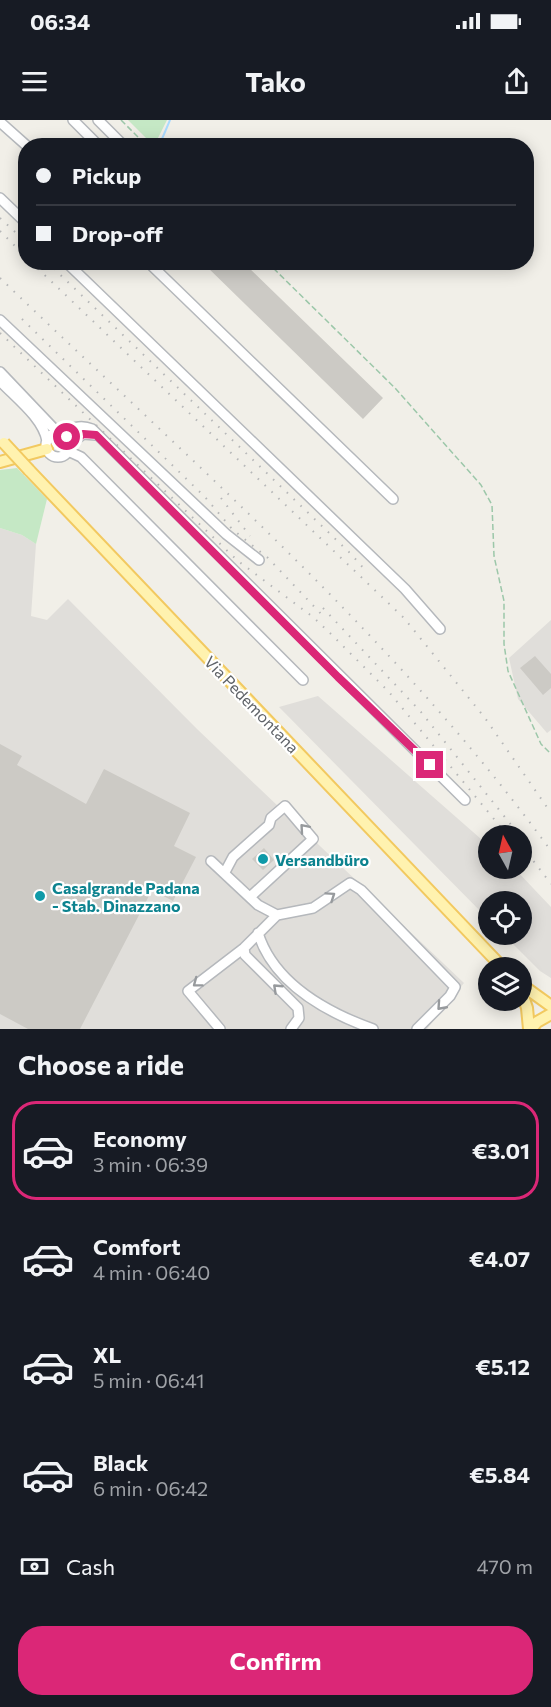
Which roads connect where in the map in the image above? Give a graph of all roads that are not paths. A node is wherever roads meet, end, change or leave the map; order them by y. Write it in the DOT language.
graph roads {
  1 [pos="73,120"];
  2 [pos="98,120"];
  3 [pos="0,122"];
  4 [pos="18,138"];
  5 [pos="91,138"];
  6 [pos="116,138"];
  7 [pos="0,198"];
  8 [pos="18,215"];
  9 [pos="74,270"];
  10 [pos="156,270"];
  11 [pos="0,320"];
  12 [pos="0,372"];
  13 [pos="0,381"];
  14 [pos="60,434"];
  15 [pos="96,435"];
  16 [pos="1,440"];
  17 [pos="47,445"];
  18 [pos="69,447"];
  19 [pos="0,462"];
  20 [pos="393,499"];
  21 [pos="260,560"];
  22 [pos="440,629"];
  23 [pos="303,680"];
  24 [pos="465,800"];
  25 [pos="271,818"];
  26 [pos="225,872"];
  27 [pos="250,897"];
  28 [pos="277,915"];
  29 [pos="260,932"];
  30 [pos="244,948"];
  31 [pos="493,957"];
  32 [pos="532,992"];
  33 [pos="551,1006"];
  34 [pos="527,1011"];
  35 [pos="551,1014"];
  36 [pos="220,1029"];
  37 [pos="291,1029"];
  38 [pos="373,1029"];
  39 [pos="417,1029"];
  40 [pos="530,1029"];
  1 -- 5 [label="street"];
  2 -- 6 [label="street"];
  3 -- 4 [label="street"];
  7 -- 8 [label="street"];
  9 -- 22 [label="street"];
  10 -- 20 [label="street"];
  11 -- 21 [label="street"];
  12 -- 14 [label="street"];
  13 -- 17 [label="street"];
  14 -- 15 [label="street"];
  14 -- 17 [label="street"];
  14 -- 18 [label="street"];
  15 -- 18 [label="street"];
  15 -- 24 [label="street"];
  16 -- 31 [label="main road, Via Pedemontana, bridge"];
  17 -- 18 [label="street"];
  17 -- 19 [label="main road"];
  18 -- 23 [label="street"];
  25 -- 26 [label="street"];
  25 -- 26 [label="street"];
  27 -- 25 [label="street, one-way"];
  26 -- 27 [label="street"];
  27 -- 28 [label="street"];
  28 -- 29 [label="street"];
  28 -- 39 [label="street, one-way"];
  29 -- 30 [label="street"];
  29 -- 38 [label="street"];
  30 -- 36 [label="street, one-way"];
  37 -- 30 [label="street, one-way"];
  32 -- 33 [label="main road"];
  34 -- 40 [label="main road"];
  35 -- 40 [label="main road"];
}
